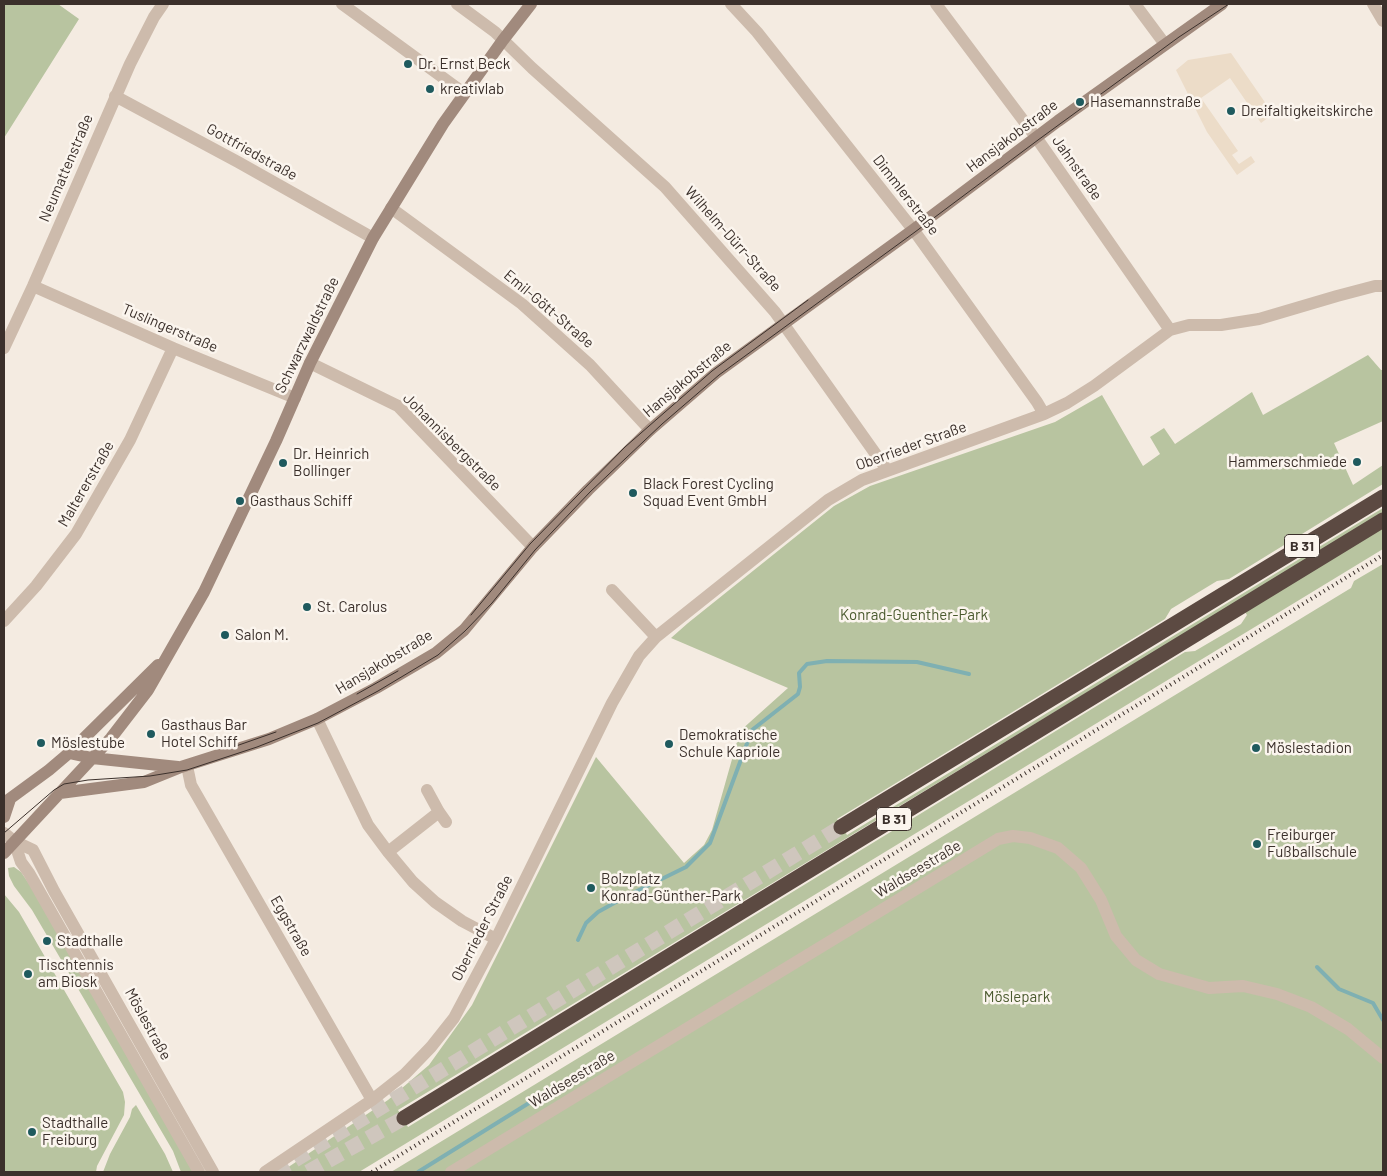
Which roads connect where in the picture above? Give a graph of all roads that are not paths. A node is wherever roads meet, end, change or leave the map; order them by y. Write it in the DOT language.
graph roads {
  1 [pos="163,4"];
  2 [pos="342,4"];
  3 [pos="457,4"];
  4 [pos="531,4"];
  5 [pos="731,4"];
  6 [pos="936,4"];
  7 [pos="1135,4"];
  8 [pos="1222,4"];
  9 [pos="1373,4"];
  10 [pos="1383,21"];
  11 [pos="503,40"];
  12 [pos="1164,44"];
  13 [pos="464,93"];
  14 [pos="115,96"];
  15 [pos="1036,138"];
  16 [pos="391,208"];
  17 [pos="913,230"];
  18 [pos="373,238"];
  19 [pos="33,286"];
  20 [pos="1383,286"];
  21 [pos="784,323"];
  22 [pos="1170,330"];
  23 [pos="4,348"];
  24 [pos="173,348"];
  25 [pos="310,363"];
  26 [pos="294,398"];
  27 [pos="1044,414"];
  28 [pos="650,430"];
  29 [pos="887,470"];
  30 [pos="1383,497"];
  31 [pos="1383,520"];
  32 [pos="533,547"];
  33 [pos="612,590"];
  34 [pos="4,621"];
  35 [pos="656,637"];
  36 [pos="165,658"];
  37 [pos="317,720"];
  38 [pos="69,753"];
  39 [pos="92,758"];
  40 [pos="184,766"];
  41 [pos="427,790"];
  42 [pos="60,792"];
  43 [pos="7,801"];
  44 [pos="4,816"];
  45 [pos="841,826"];
  46 [pos="9,837"];
  47 [pos="388,852"];
  48 [pos="4,853"];
  49 [pos="49,895"];
  50 [pos="496,939"];
  51 [pos="1383,1058"];
  52 [pos="372,1100"];
  53 [pos="404,1118"];
  54 [pos="199,1172"];
  55 [pos="213,1172"];
  56 [pos="265,1172"];
  57 [pos="451,1172"];
  1 -- 14 [label="street, Neumattenstraße"];
  2 -- 13 [label="street"];
  3 -- 11 [label="street"];
  4 -- 11 [label="street, Schwarzwaldstraße"];
  5 -- 17 [label="street, Dimmlerstraße"];
  6 -- 15 [label="street, Jahnstraße"];
  7 -- 12 [label="street"];
  8 -- 12 [label="street, Hansjakobstraße"];
  9 -- 10 [label="street"];
  11 -- 13 [label="street, Schwarzwaldstraße"];
  11 -- 21 [label="street, Wilhelm-Dürr-Straße"];
  12 -- 15 [label="street, Hansjakobstraße"];
  13 -- 16 [label="street, Schwarzwaldstraße"];
  14 -- 18 [label="street, Gottfriedstraße"];
  14 -- 19 [label="street, Neumattenstraße"];
  15 -- 17 [label="street, Hansjakobstraße"];
  15 -- 22 [label="street, Jahnstraße"];
  16 -- 18 [label="street, Schwarzwaldstraße"];
  16 -- 28 [label="street, Emil-Gött-Straße"];
  17 -- 21 [label="street, Hansjakobstraße"];
  17 -- 27 [label="street, Dimmlerstraße"];
  18 -- 25 [label="street, Schwarzwaldstraße"];
  19 -- 23 [label="street, Neumattenstraße"];
  19 -- 24 [label="street, Tuslingerstraße"];
  20 -- 22 [label="street"];
  21 -- 28 [label="street, Hansjakobstraße"];
  21 -- 29 [label="street, Wilhelm-Dürr-Straße"];
  22 -- 27 [label="street, Oberrieder Straße"];
  24 -- 26 [label="street, Tuslingerstraße"];
  24 -- 34 [label="street, Maltererstraße"];
  25 -- 26 [label="street, Schwarzwaldstraße"];
  25 -- 32 [label="street, Johannisbergstraße"];
  26 -- 36 [label="street, Schwarzwaldstraße"];
  27 -- 29 [label="street, Oberrieder Straße"];
  28 -- 32 [label="street, Hansjakobstraße"];
  29 -- 35 [label="street, Oberrieder Straße"];
  30 -- 45 [label="highway, B 31"];
  31 -- 53 [label="highway, B 31"];
  32 -- 37 [label="street, Hansjakobstraße"];
  33 -- 35 [label="street"];
  35 -- 50 [label="street, Oberrieder Straße"];
  36 -- 38 [label="street, Schwarzwaldstraße"];
  36 -- 39 [label="street, Schwarzwaldstraße"];
  37 -- 40 [label="street, Hansjakobstraße"];
  37 -- 47 [label="street"];
  38 -- 39 [label="street, Hansjakobstraße"];
  38 -- 43 [label="street, Schwarzwaldstraße"];
  39 -- 40 [label="street, Hansjakobstraße"];
  39 -- 42 [label="street, Schwarzwaldstraße"];
  40 -- 42 [label="street, Hansjakobstraße"];
  40 -- 52 [label="street, Eggstraße"];
  41 -- 47 [label="street"];
  42 -- 46 [label="street, Schwarzwaldstraße"];
  43 -- 44 [label="street"];
  46 -- 48 [label="street, Schwarzwaldstraße"];
  46 -- 49 [label="street, Möslestraße"];
  47 -- 50 [label="street"];
  49 -- 54 [label="street, Möslestraße"];
  49 -- 55 [label="street, Möslestraße"];
  50 -- 52 [label="street, Oberrieder Straße"];
  51 -- 57 [label="street, Waldseestraße"];
  52 -- 56 [label="street, Oberrieder Straße"];
}
